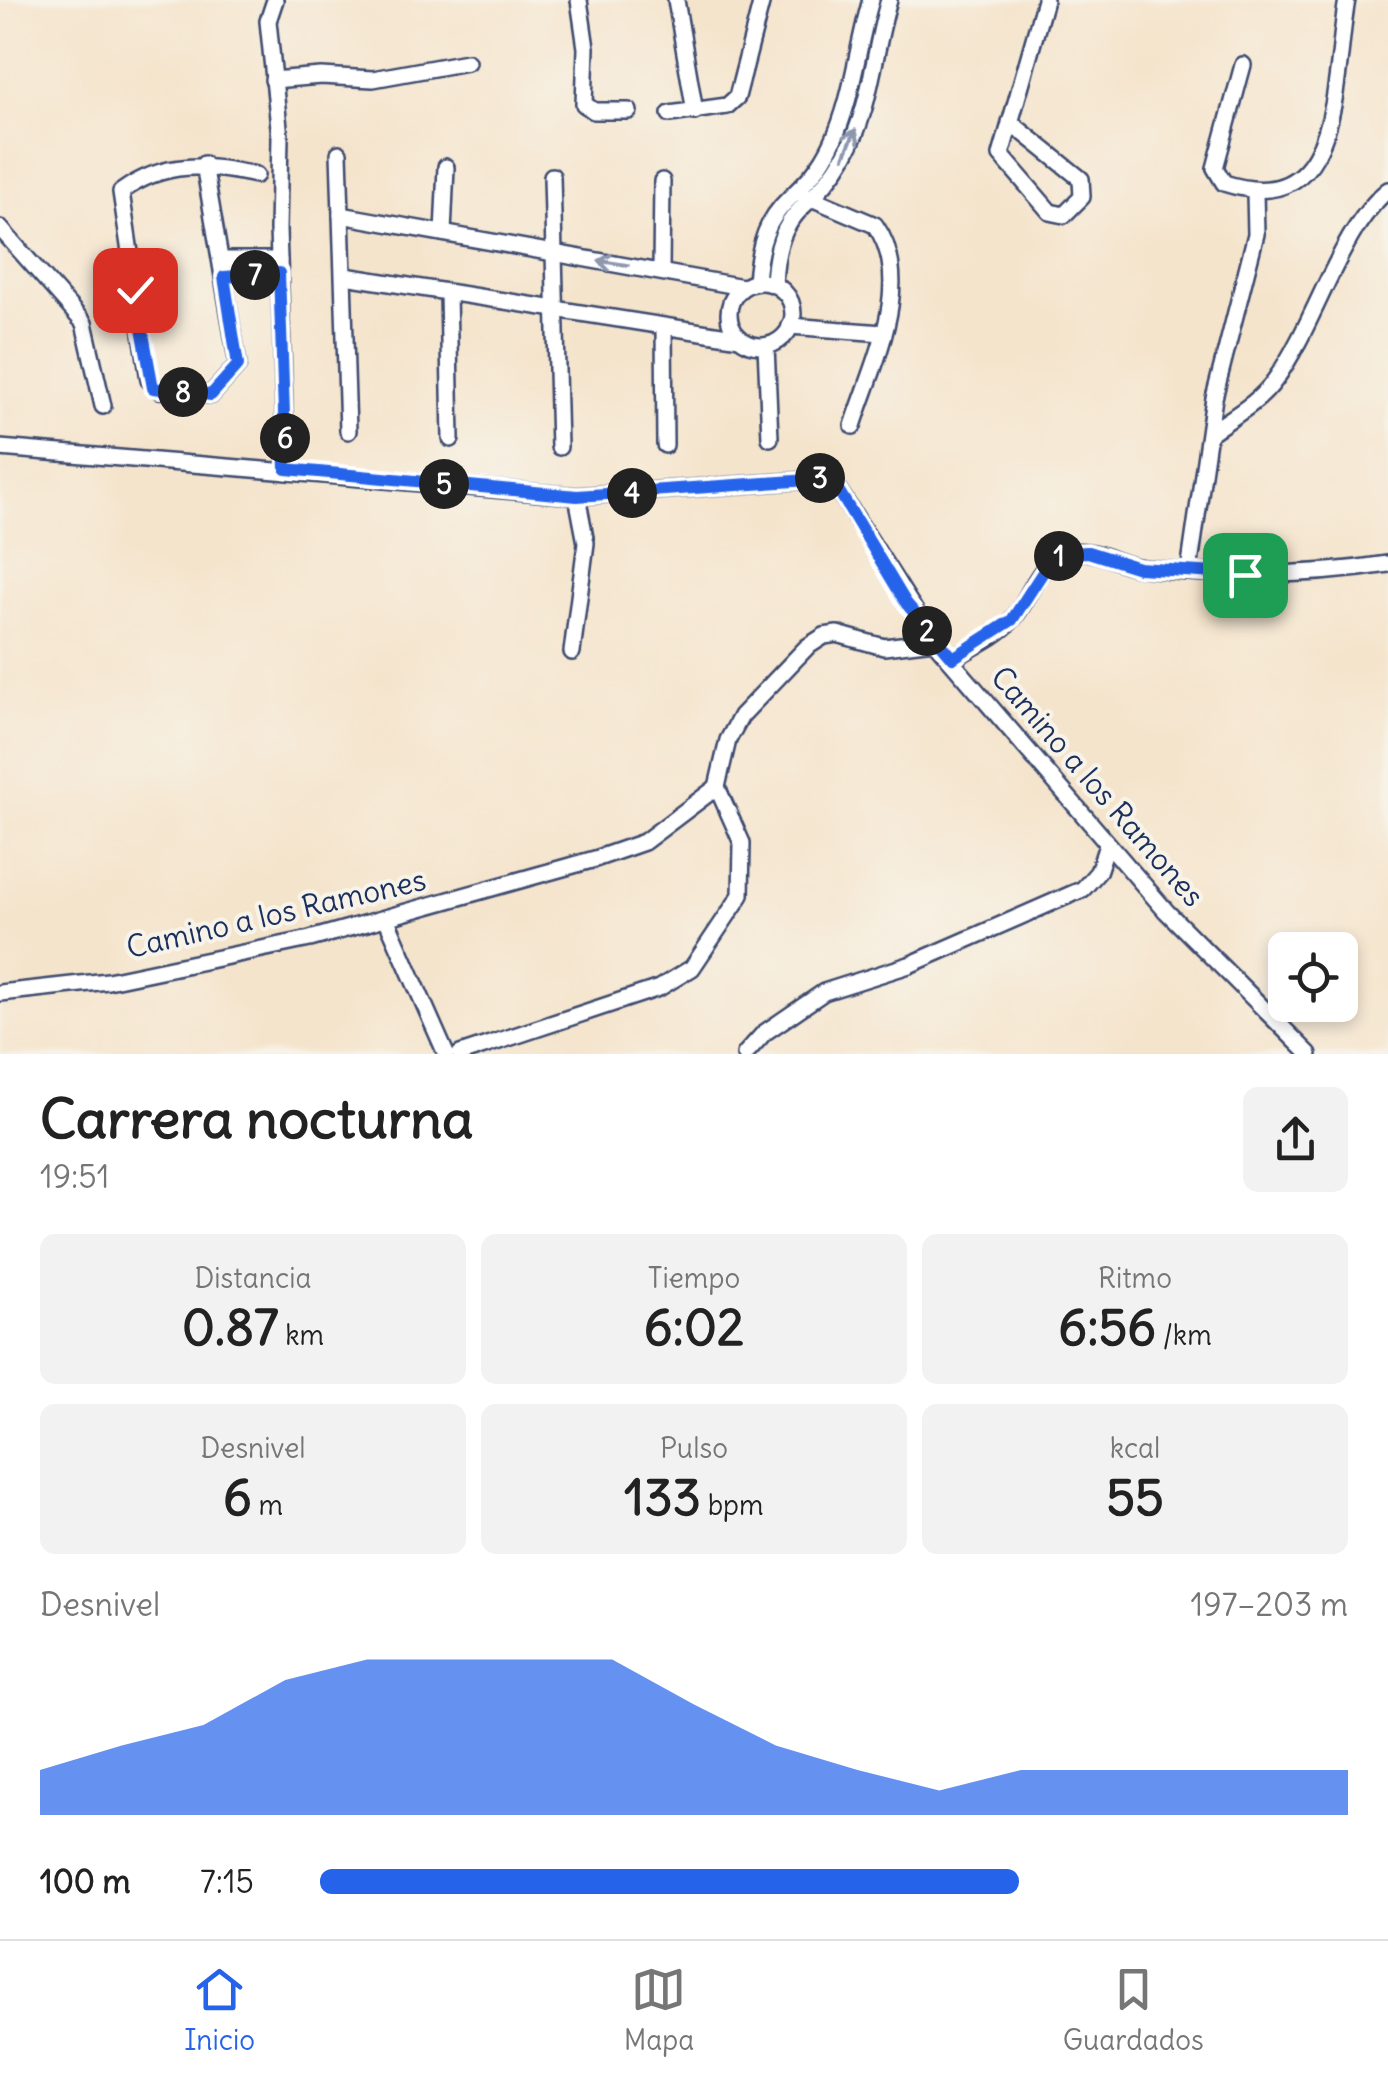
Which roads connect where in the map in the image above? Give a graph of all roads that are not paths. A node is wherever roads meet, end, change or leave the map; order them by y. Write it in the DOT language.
graph roads {
  1 [pos="275,0"];
  2 [pos="579,0"];
  3 [pos="676,0"];
  4 [pos="762,0"];
  5 [pos="871,0"];
  6 [pos="1045,0"];
  7 [pos="1347,0"];
  8 [pos="887,1"];
  9 [pos="466,62"];
  10 [pos="1243,65"];
  11 [pos="273,80"];
  12 [pos="629,111"];
  13 [pos="695,112"];
  14 [pos="670,114"];
  15 [pos="1010,122"];
  16 [pos="339,154"];
  17 [pos="204,164"];
  18 [pos="446,167"];
  19 [pos="256,175"];
  20 [pos="552,176"];
  21 [pos="662,180"];
  22 [pos="794,190"];
  23 [pos="1388,190"];
  24 [pos="1255,193"];
  25 [pos="811,197"];
  26 [pos="341,215"];
  27 [pos="0,228"];
  28 [pos="444,234"];
  29 [pos="554,254"];
  30 [pos="222,260"];
  31 [pos="279,267"];
  32 [pos="661,271"];
  33 [pos="345,276"];
  34 [pos="224,277"];
  35 [pos="749,285"];
  36 [pos="774,285"];
  37 [pos="448,292"];
  38 [pos="556,310"];
  39 [pos="790,326"];
  40 [pos="664,327"];
  41 [pos="883,333"];
  42 [pos="740,338"];
  43 [pos="766,346"];
  44 [pos="104,406"];
  45 [pos="853,426"];
  46 [pos="348,431"];
  47 [pos="1210,433"];
  48 [pos="770,438"];
  49 [pos="451,439"];
  50 [pos="665,445"];
  51 [pos="0,448"];
  52 [pos="560,448"];
  53 [pos="286,469"];
  54 [pos="577,496"];
  55 [pos="1388,564"];
  56 [pos="1189,571"];
  57 [pos="934,640"];
  58 [pos="572,652"];
  59 [pos="953,658"];
  60 [pos="717,787"];
  61 [pos="1107,845"];
  62 [pos="386,918"];
  63 [pos="0,994"];
  64 [pos="446,1054"];
  65 [pos="460,1054"];
  66 [pos="745,1054"];
  67 [pos="1308,1054"];
  1 -- 11 [label="street"];
  2 -- 12 [label="street"];
  3 -- 13 [label="street"];
  4 -- 13 [label="street"];
  5 -- 22 [label="street"];
  6 -- 15 [label="street"];
  7 -- 24 [label="street"];
  25 -- 8 [label="street, one-way"];
  9 -- 11 [label="street"];
  10 -- 24 [label="street"];
  11 -- 31 [label="street"];
  13 -- 14 [label="street"];
  15 -- 15 [label="street"];
  16 -- 26 [label="street"];
  17 -- 19 [label="street"];
  17 -- 30 [label="street"];
  17 -- 34 [label="street"];
  18 -- 28 [label="street"];
  20 -- 29 [label="street"];
  21 -- 32 [label="street"];
  22 -- 25 [label="street"];
  22 -- 35 [label="street"];
  23 -- 47 [label="street"];
  24 -- 47 [label="street"];
  25 -- 36 [label="street"];
  25 -- 41 [label="street"];
  26 -- 28 [label="street"];
  26 -- 33 [label="street"];
  27 -- 44 [label="street"];
  28 -- 29 [label="street"];
  32 -- 29 [label="street, one-way"];
  29 -- 38 [label="street"];
  30 -- 31 [label="street"];
  30 -- 34 [label="street"];
  31 -- 34 [label="street"];
  31 -- 53 [label="street"];
  32 -- 35 [label="street"];
  33 -- 37 [label="street"];
  33 -- 46 [label="street"];
  35 -- 36 [label="street"];
  35 -- 42 [label="street"];
  36 -- 39 [label="street"];
  37 -- 38 [label="street"];
  37 -- 49 [label="street"];
  38 -- 40 [label="street"];
  38 -- 52 [label="street"];
  39 -- 41 [label="street"];
  39 -- 43 [label="street"];
  40 -- 42 [label="street"];
  40 -- 50 [label="street"];
  41 -- 45 [label="street"];
  42 -- 43 [label="street"];
  43 -- 48 [label="street"];
  47 -- 56 [label="street"];
  51 -- 53 [label="street, Camino a los Ramones"];
  53 -- 54 [label="street, Camino a los Ramones"];
  54 -- 57 [label="street, Camino a los Ramones"];
  54 -- 58 [label="street"];
  55 -- 56 [label="street"];
  56 -- 59 [label="street"];
  57 -- 59 [label="street, Camino a los Ramones"];
  57 -- 60 [label="street"];
  59 -- 61 [label="street, Camino a los Ramones"];
  60 -- 62 [label="street, Camino a los Ramones"];
  60 -- 65 [label="street"];
  61 -- 66 [label="street"];
  61 -- 67 [label="street, Camino a los Ramones"];
  62 -- 63 [label="street, Camino a los Ramones"];
  62 -- 64 [label="street"];
}
